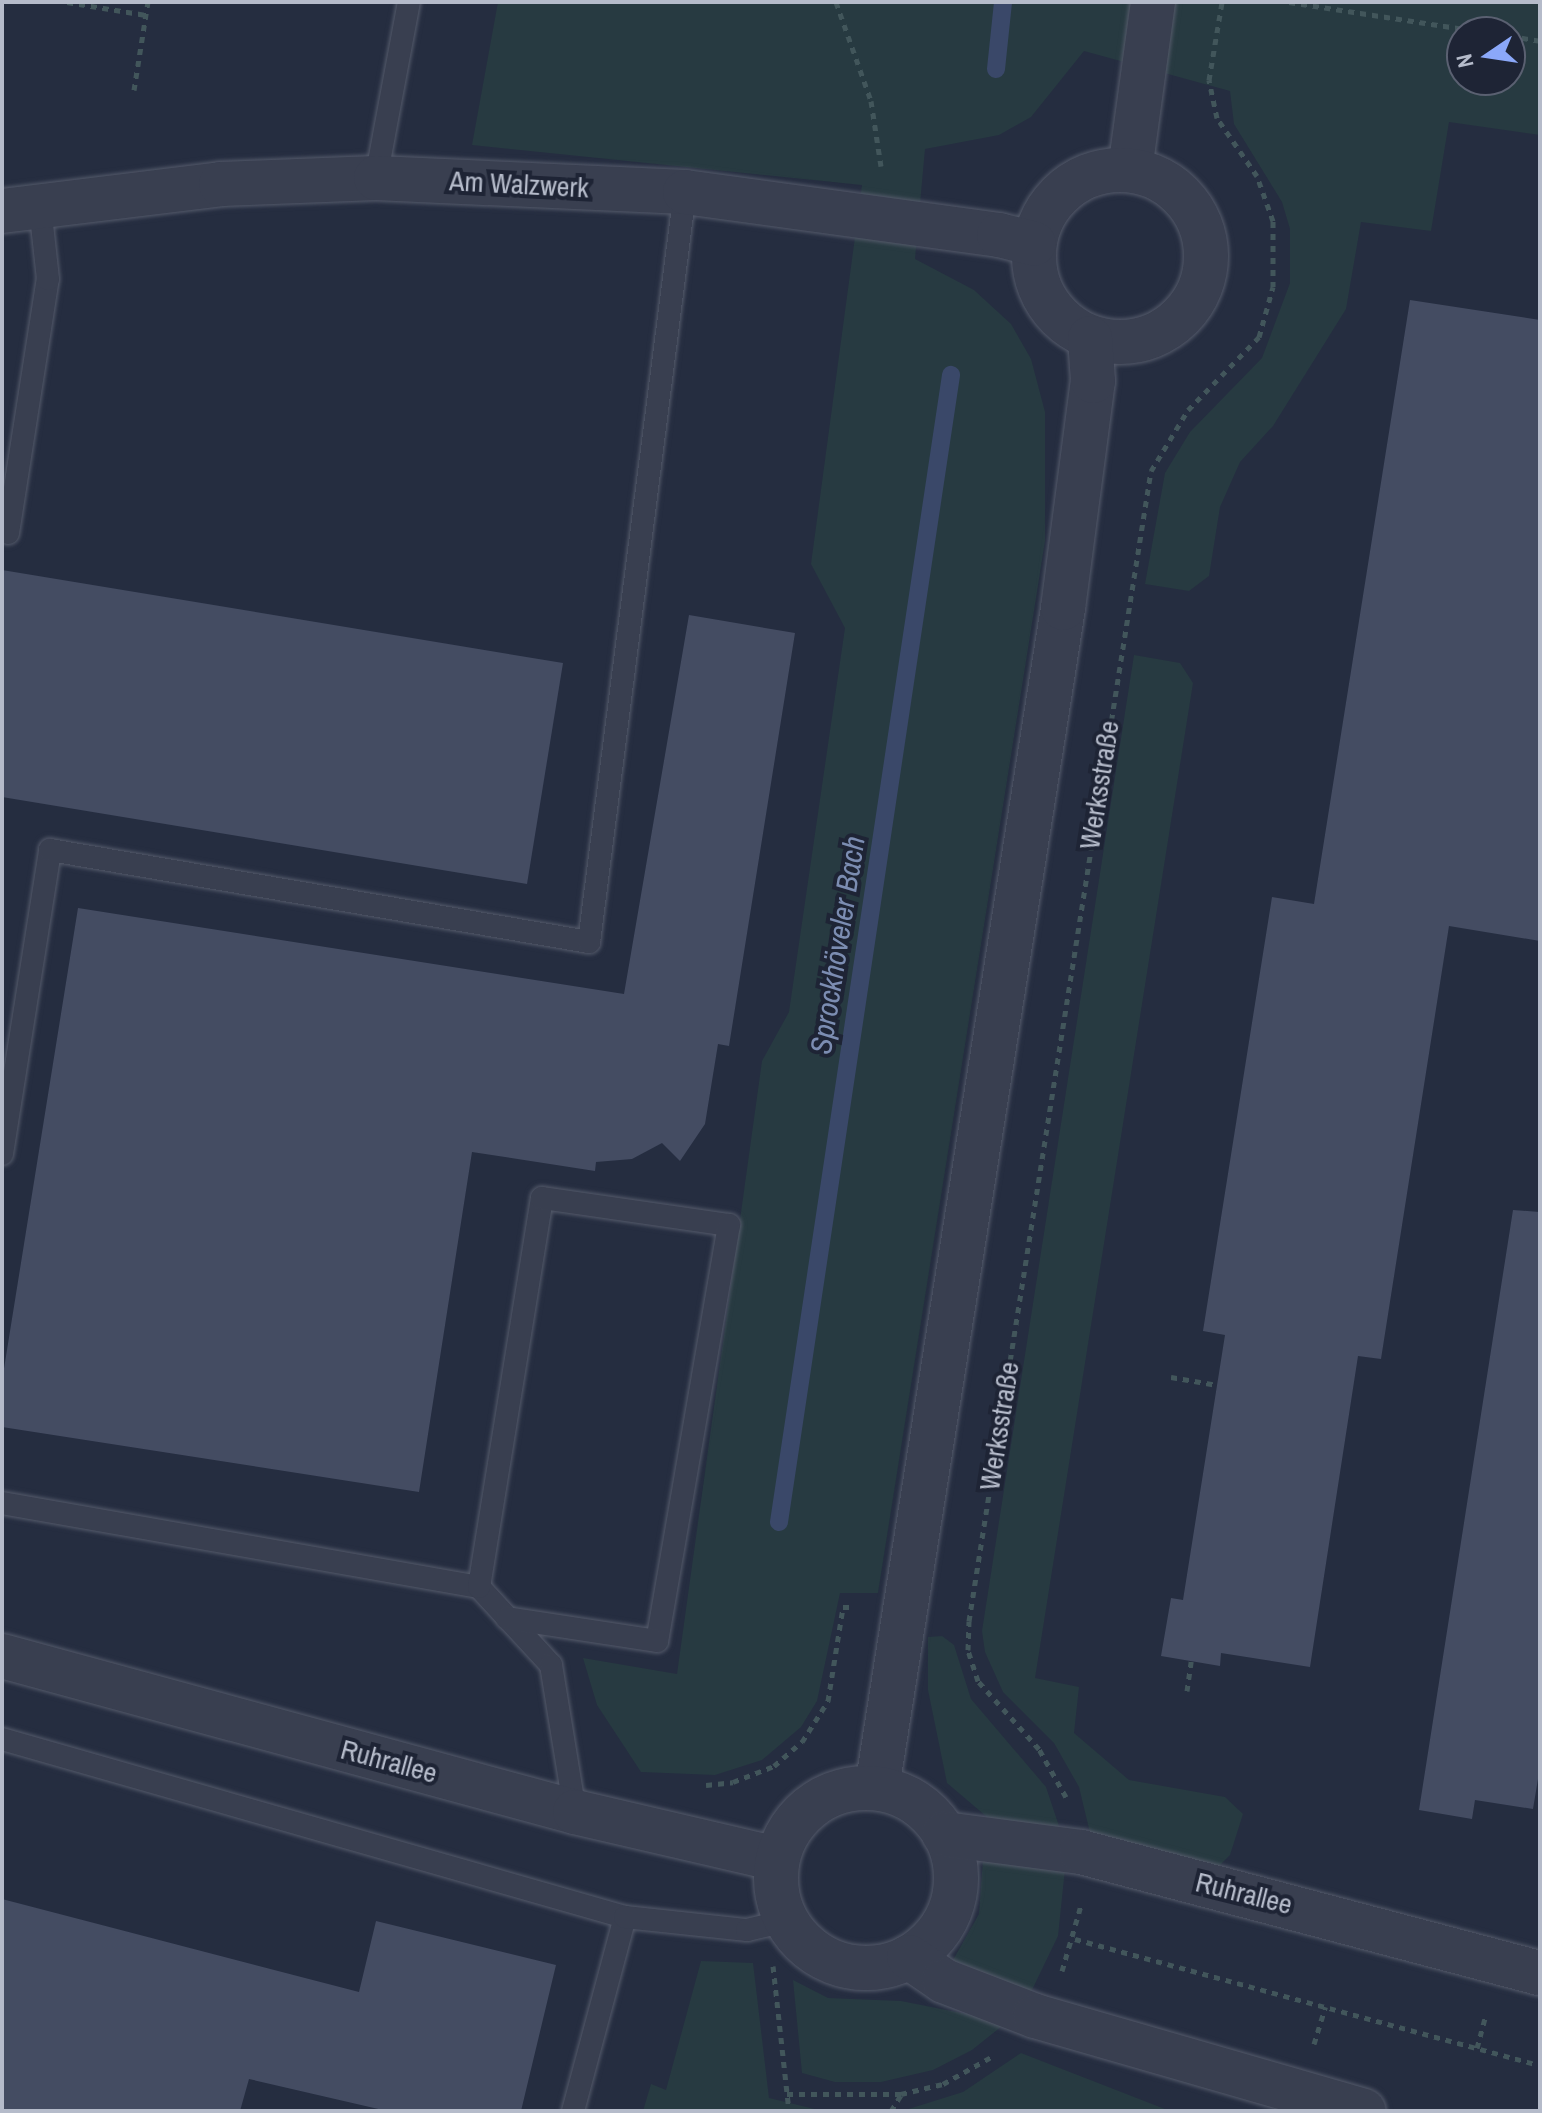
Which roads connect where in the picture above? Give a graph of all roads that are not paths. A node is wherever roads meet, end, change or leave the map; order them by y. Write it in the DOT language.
graph roads {
  1 [pos="409,2"];
  2 [pos="1153,2"];
  3 [pos="1130,170"];
  4 [pos="376,178"];
  5 [pos="685,192"];
  6 [pos="21,209"];
  7 [pos="1034,244"];
  8 [pos="1090,338"];
  9 [pos="8,533"];
  10 [pos="2,1154"];
  11 [pos="2,1503"];
  12 [pos="479,1587"];
  13 [pos="507,1618"];
  14 [pos="2,1656"];
  15 [pos="2,1739"];
  16 [pos="877,1788"];
  17 [pos="575,1812"];
  18 [pos="944,1834"];
  19 [pos="777,1859"];
  20 [pos="625,1917"];
  21 [pos="777,1923"];
  22 [pos="909,1957"];
  23 [pos="1540,1973"];
  24 [pos="573,2111"];
  25 [pos="1364,2111"];
  1 -- 4 [label="lane"];
  2 -- 3 [label="street"];
  3 -- 7 [label="street"];
  3 -- 8 [label="street"];
  4 -- 5 [label="street, Am Walzwerk"];
  4 -- 6 [label="street, Am Walzwerk"];
  5 -- 7 [label="street, Am Walzwerk"];
  5 -- 10 [label="lane"];
  6 -- 9 [label="lane"];
  7 -- 8 [label="street"];
  8 -- 16 [label="street"];
  11 -- 12 [label="lane"];
  12 -- 13 [label="lane"];
  12 -- 13 [label="lane"];
  13 -- 17 [label="lane"];
  14 -- 17 [label="street, Ruhrallee"];
  15 -- 20 [label="lane"];
  16 -- 18 [label="street"];
  16 -- 19 [label="street"];
  17 -- 19 [label="street, Ruhrallee"];
  18 -- 22 [label="street"];
  18 -- 23 [label="street, Ruhrallee"];
  19 -- 21 [label="street"];
  20 -- 21 [label="lane"];
  20 -- 24 [label="lane"];
  21 -- 22 [label="street"];
  22 -- 25 [label="street"];
}
